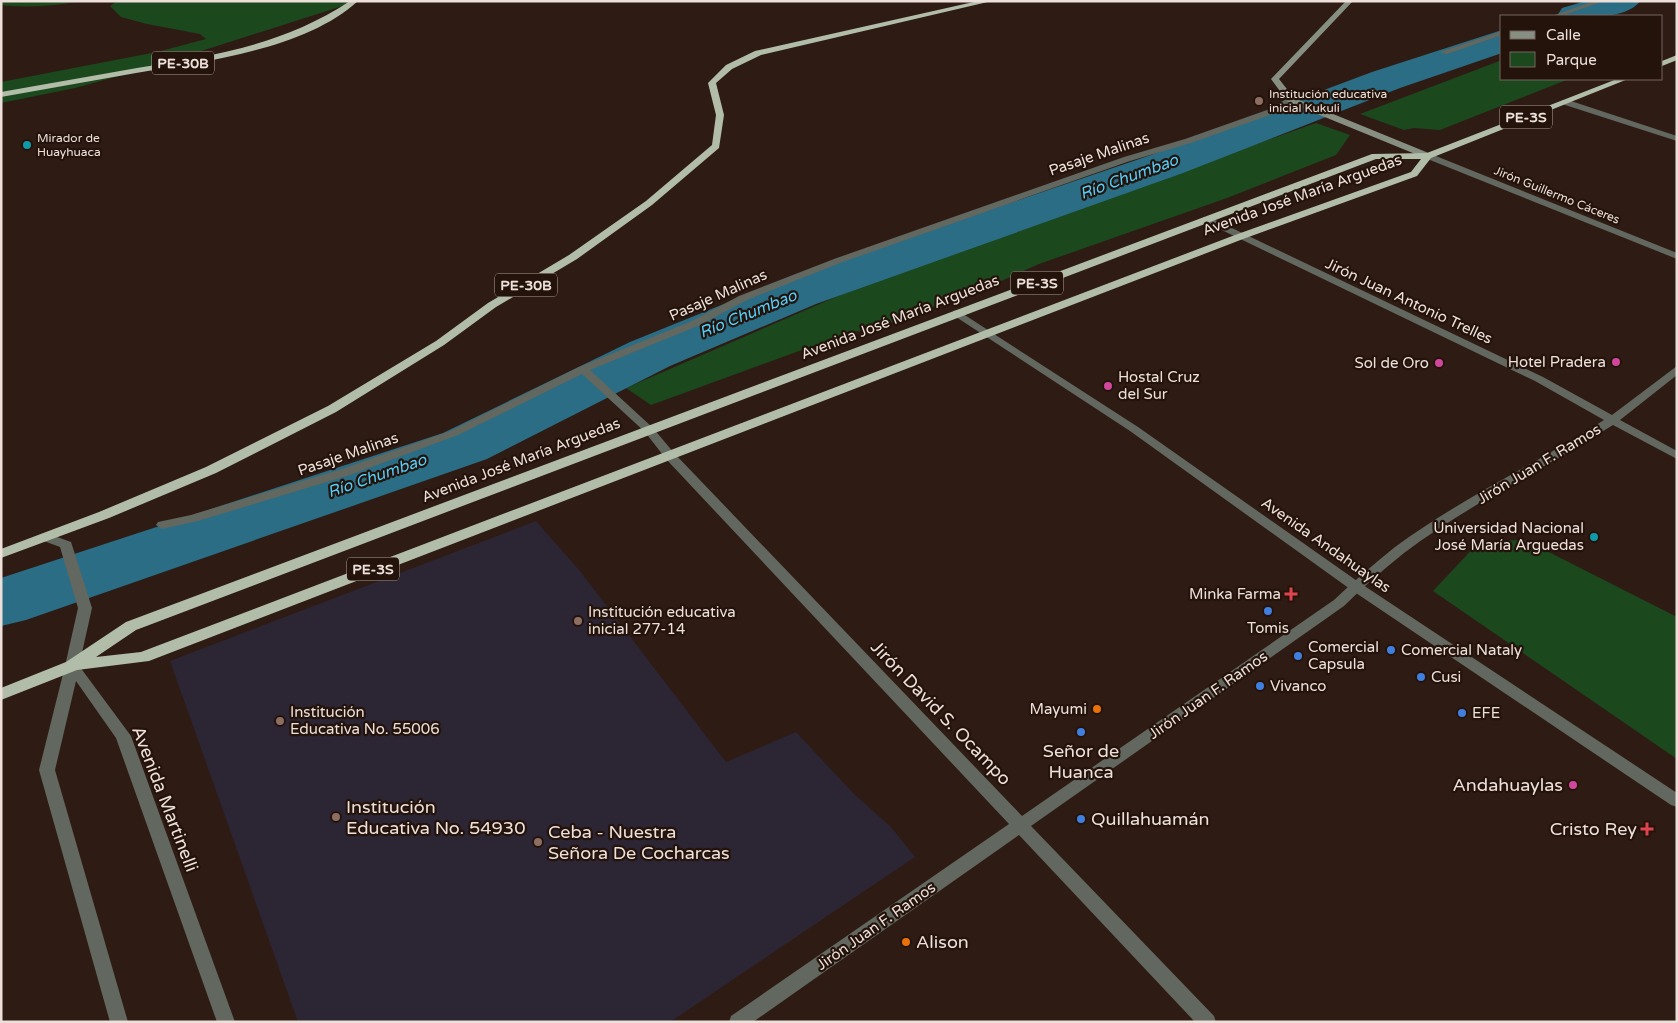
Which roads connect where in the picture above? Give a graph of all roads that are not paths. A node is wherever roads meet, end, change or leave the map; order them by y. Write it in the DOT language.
graph roads {
  1 [pos="355,1"];
  2 [pos="990,1"];
  3 [pos="1350,1"];
  4 [pos="1602,1"];
  5 [pos="1558,15"];
  6 [pos="1500,34"];
  7 [pos="1444,52"];
  8 [pos="1677,59"];
  9 [pos="1665,63"];
  10 [pos="1621,80"];
  11 [pos="1,95"];
  12 [pos="1294,101"];
  13 [pos="1565,102"];
  14 [pos="1677,139"];
  15 [pos="1428,156"];
  16 [pos="1206,219"];
  17 [pos="1239,237"];
  18 [pos="1677,256"];
  19 [pos="957,313"];
  20 [pos="985,334"];
  21 [pos="1677,369"];
  22 [pos="585,370"];
  23 [pos="1611,421"];
  24 [pos="650,430"];
  25 [pos="670,456"];
  26 [pos="1677,456"];
  27 [pos="162,525"];
  28 [pos="46,537"];
  29 [pos="1,554"];
  30 [pos="1355,586"];
  31 [pos="72,666"];
  32 [pos="1,694"];
  33 [pos="1677,801"];
  34 [pos="1022,825"];
  35 [pos="119,1022"];
  36 [pos="226,1022"];
  37 [pos="738,1022"];
  38 [pos="1207,1022"];
  1 -- 11 [label="highway, PE-30B"];
  2 -- 28 [label="highway, PE-30B"];
  3 -- 12 [label="main road"];
  4 -- 5 [label="street"];
  6 -- 7 [label="street"];
  8 -- 9 [label="highway"];
  10 -- 13 [label="highway, PE-3S"];
  12 -- 15 [label="main road"];
  12 -- 22 [label="street, Pasaje Malinas"];
  13 -- 14 [label="street"];
  13 -- 15 [label="highway, PE-3S"];
  15 -- 16 [label="highway, Avenida José María Arguedas / PE-3S"];
  15 -- 17 [label="highway, Avenida José María Arguedas / PE-3S"];
  15 -- 18 [label="street, Jirón Guillermo Cáceres"];
  16 -- 17 [label="street, Jirón Juan Antonio Trelles"];
  16 -- 19 [label="highway, Avenida José María Arguedas / PE-3S"];
  17 -- 20 [label="highway, Avenida José María Arguedas / PE-3S"];
  17 -- 23 [label="street, Jirón Juan Antonio Trelles"];
  19 -- 20 [label="street, Avenida Andahuaylas"];
  19 -- 24 [label="highway, Avenida José María Arguedas / PE-3S"];
  20 -- 25 [label="highway, Avenida José María Arguedas / PE-3S"];
  20 -- 30 [label="street, Avenida Andahuaylas"];
  21 -- 23 [label="street, Jirón Juan F. Ramos"];
  22 -- 24 [label="street, Jirón David S. Ocampo"];
  22 -- 27 [label="street, Pasaje Malinas"];
  23 -- 26 [label="street, Jirón Juan Antonio Trelles"];
  23 -- 30 [label="street, Jirón Juan F. Ramos"];
  24 -- 25 [label="street, Jirón David S. Ocampo"];
  24 -- 31 [label="highway, Avenida José María Arguedas / PE-3S"];
  25 -- 31 [label="highway, Avenida José María Arguedas / PE-3S"];
  25 -- 34 [label="street, Jirón David S. Ocampo"];
  28 -- 29 [label="highway, PE-30B"];
  28 -- 31 [label="street"];
  30 -- 33 [label="street, Avenida Andahuaylas"];
  30 -- 34 [label="street, Jirón Juan F. Ramos"];
  31 -- 32 [label="highway, PE-3S"];
  31 -- 35 [label="street"];
  31 -- 36 [label="street, Avenida Martinelli"];
  34 -- 37 [label="street, Jirón Juan F. Ramos"];
  34 -- 38 [label="street, Jirón David S. Ocampo"];
}
